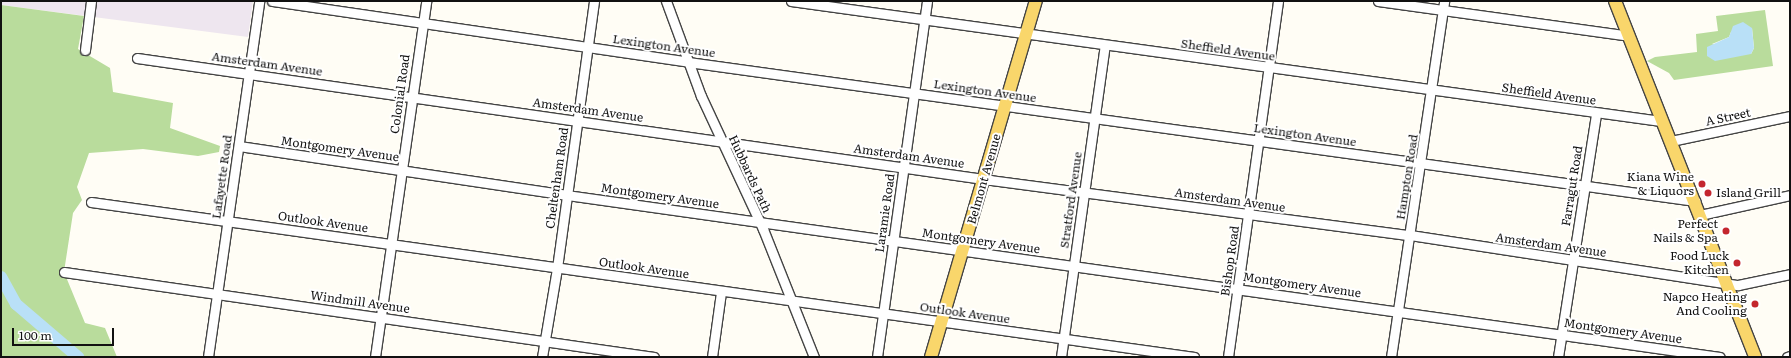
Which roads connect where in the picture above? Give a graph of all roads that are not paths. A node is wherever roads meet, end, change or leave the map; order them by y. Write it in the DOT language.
graph roads {
  1 [pos="92,1"];
  2 [pos="259,1"];
  3 [pos="272,1"];
  4 [pos="426,1"];
  5 [pos="594,1"];
  6 [pos="666,1"];
  7 [pos="791,1"];
  8 [pos="927,1"];
  9 [pos="1036,1"];
  10 [pos="1278,1"];
  11 [pos="1378,1"];
  12 [pos="1615,1"];
  13 [pos="1443,6"];
  14 [pos="924,20"];
  15 [pos="423,23"];
  16 [pos="1026,34"];
  17 [pos="1629,36"];
  18 [pos="1105,46"];
  19 [pos="587,48"];
  20 [pos="85,50"];
  21 [pos="138,58"];
  22 [pos="688,62"];
  23 [pos="1269,68"];
  24 [pos="249,74"];
  25 [pos="1432,89"];
  26 [pos="914,93"];
  27 [pos="413,96"];
  28 [pos="1005,106"];
  29 [pos="1596,113"];
  30 [pos="1790,116"];
  31 [pos="1094,118"];
  32 [pos="578,121"];
  33 [pos="1661,121"];
  34 [pos="721,141"];
  35 [pos="1258,141"];
  36 [pos="1671,141"];
  37 [pos="239,146"];
  38 [pos="1421,164"];
  39 [pos="904,167"];
  40 [pos="401,170"];
  41 [pos="984,179"];
  42 [pos="1584,186"];
  43 [pos="1084,193"];
  44 [pos="567,195"];
  45 [pos="1790,195"];
  46 [pos="1694,201"];
  47 [pos="91,202"];
  48 [pos="1700,215"];
  49 [pos="1248,216"];
  50 [pos="228,221"];
  51 [pos="759,222"];
  52 [pos="1410,235"];
  53 [pos="893,241"];
  54 [pos="391,244"];
  55 [pos="962,250"];
  56 [pos="1573,260"];
  57 [pos="1074,266"];
  58 [pos="557,268"];
  59 [pos="64,272"];
  60 [pos="1790,274"];
  61 [pos="1725,283"];
  62 [pos="1238,289"];
  63 [pos="721,292"];
  64 [pos="217,294"];
  65 [pos="792,302"];
  66 [pos="1398,310"];
  67 [pos="884,314"];
  68 [pos="381,317"];
  69 [pos="941,322"];
  70 [pos="1562,335"];
  71 [pos="1064,339"];
  72 [pos="544,340"];
  73 [pos="1790,356"];
  74 [pos="208,357"];
  75 [pos="375,357"];
  76 [pos="542,357"];
  77 [pos="654,357"];
  78 [pos="712,357"];
  79 [pos="814,357"];
  80 [pos="877,357"];
  81 [pos="931,357"];
  82 [pos="1061,357"];
  83 [pos="1194,357"];
  84 [pos="1228,357"];
  85 [pos="1391,357"];
  86 [pos="1558,357"];
  87 [pos="1720,357"];
  88 [pos="1755,357"];
  89 [pos="1786,357"];
  1 -- 20 [label="street"];
  2 -- 24 [label="street, Lafayette Road"];
  3 -- 15 [label="street, Lexington Avenue"];
  4 -- 15 [label="street, Colonial Road"];
  5 -- 19 [label="street, Cheltenham Road"];
  6 -- 22 [label="street, Hubbards Path"];
  7 -- 14 [label="street, Sheffield Avenue"];
  8 -- 14 [label="street, Laramie Road"];
  9 -- 16 [label="main road, Belmont Avenue"];
  10 -- 23 [label="street, Bishop Road"];
  11 -- 13 [label="street"];
  12 -- 17 [label="main road"];
  13 -- 17 [label="street"];
  13 -- 25 [label="street, Hampton Road"];
  14 -- 16 [label="street, Sheffield Avenue"];
  14 -- 26 [label="street, Laramie Road"];
  15 -- 19 [label="street, Lexington Avenue"];
  15 -- 27 [label="street, Colonial Road"];
  16 -- 18 [label="street, Sheffield Avenue"];
  16 -- 28 [label="main road, Belmont Avenue"];
  17 -- 33 [label="main road"];
  18 -- 23 [label="street, Sheffield Avenue"];
  18 -- 31 [label="street, Stratford Avenue"];
  19 -- 22 [label="street, Lexington Avenue"];
  19 -- 32 [label="street, Cheltenham Road"];
  21 -- 24 [label="street, Amsterdam Avenue"];
  22 -- 26 [label="street, Lexington Avenue"];
  22 -- 34 [label="street, Hubbards Path"];
  23 -- 25 [label="street, Sheffield Avenue"];
  23 -- 35 [label="street, Bishop Road"];
  24 -- 27 [label="street, Amsterdam Avenue"];
  24 -- 37 [label="street, Lafayette Road"];
  25 -- 29 [label="street, Sheffield Avenue"];
  25 -- 38 [label="street, Hampton Road"];
  26 -- 28 [label="street, Lexington Avenue"];
  26 -- 39 [label="street, Laramie Road"];
  27 -- 32 [label="street, Amsterdam Avenue"];
  27 -- 40 [label="street, Colonial Road"];
  28 -- 31 [label="street, Lexington Avenue"];
  28 -- 41 [label="main road, Belmont Avenue"];
  29 -- 33 [label="street, Sheffield Avenue"];
  29 -- 42 [label="street, Farragut Road"];
  30 -- 36 [label="street, A Street"];
  31 -- 35 [label="street, Lexington Avenue"];
  31 -- 43 [label="street, Stratford Avenue"];
  32 -- 34 [label="street, Amsterdam Avenue"];
  32 -- 44 [label="street, Cheltenham Road"];
  33 -- 36 [label="main road"];
  34 -- 39 [label="street, Amsterdam Avenue"];
  34 -- 51 [label="street, Hubbards Path"];
  35 -- 38 [label="street, Lexington Avenue"];
  35 -- 49 [label="street, Bishop Road"];
  36 -- 46 [label="main road"];
  37 -- 40 [label="street, Montgomery Avenue"];
  37 -- 50 [label="street, Lafayette Road"];
  38 -- 42 [label="street, Lexington Avenue"];
  38 -- 52 [label="street, Hampton Road"];
  39 -- 41 [label="street, Amsterdam Avenue"];
  39 -- 53 [label="street, Laramie Road"];
  40 -- 44 [label="street, Montgomery Avenue"];
  40 -- 54 [label="street, Colonial Road"];
  41 -- 43 [label="street, Amsterdam Avenue"];
  41 -- 55 [label="main road, Belmont Avenue"];
  42 -- 46 [label="street, Lexington Avenue"];
  42 -- 56 [label="street, Farragut Road"];
  43 -- 49 [label="street, Amsterdam Avenue"];
  43 -- 57 [label="street, Stratford Avenue"];
  44 -- 51 [label="street, Montgomery Avenue"];
  44 -- 58 [label="street, Cheltenham Road"];
  45 -- 48 [label="street"];
  46 -- 48 [label="main road"];
  47 -- 50 [label="street, Outlook Avenue"];
  48 -- 61 [label="main road"];
  49 -- 52 [label="street, Amsterdam Avenue"];
  49 -- 62 [label="street, Bishop Road"];
  50 -- 54 [label="street, Outlook Avenue"];
  50 -- 64 [label="street, Lafayette Road"];
  51 -- 53 [label="street, Montgomery Avenue"];
  51 -- 65 [label="street, Hubbards Path"];
  52 -- 56 [label="street, Amsterdam Avenue"];
  52 -- 66 [label="street, Hampton Road"];
  53 -- 55 [label="street, Montgomery Avenue"];
  53 -- 67 [label="street, Laramie Road"];
  54 -- 58 [label="street, Outlook Avenue"];
  54 -- 68 [label="street, Colonial Road"];
  55 -- 57 [label="street, Montgomery Avenue"];
  55 -- 69 [label="main road, Belmont Avenue"];
  56 -- 61 [label="street, Amsterdam Avenue"];
  56 -- 70 [label="street, Farragut Road"];
  57 -- 62 [label="street, Montgomery Avenue"];
  57 -- 71 [label="street, Stratford Avenue"];
  58 -- 63 [label="street, Outlook Avenue"];
  58 -- 72 [label="street, Cheltenham Road"];
  59 -- 64 [label="street, Windmill Avenue"];
  60 -- 61 [label="street, Amsterdam Avenue"];
  61 -- 88 [label="main road"];
  62 -- 66 [label="street, Montgomery Avenue"];
  62 -- 84 [label="street, Bishop Road"];
  63 -- 65 [label="street, Outlook Avenue"];
  63 -- 78 [label="street"];
  64 -- 68 [label="street, Windmill Avenue"];
  64 -- 74 [label="street, Lafayette Road"];
  65 -- 67 [label="street, Outlook Avenue"];
  65 -- 79 [label="street, Hubbards Path"];
  66 -- 70 [label="street, Montgomery Avenue"];
  66 -- 85 [label="street, Hampton Road"];
  67 -- 69 [label="street, Outlook Avenue"];
  67 -- 80 [label="street, Laramie Road"];
  68 -- 72 [label="street, Windmill Avenue"];
  68 -- 75 [label="street, Colonial Road"];
  69 -- 71 [label="street, Outlook Avenue"];
  69 -- 81 [label="main road, Belmont Avenue"];
  70 -- 86 [label="street, Farragut Road"];
  70 -- 87 [label="street, Montgomery Avenue"];
  71 -- 82 [label="street, Stratford Avenue"];
  71 -- 83 [label="street, Outlook Avenue"];
  72 -- 76 [label="street, Cheltenham Road"];
  72 -- 77 [label="street, Windmill Avenue"];
  73 -- 89 [label="street"];
}
